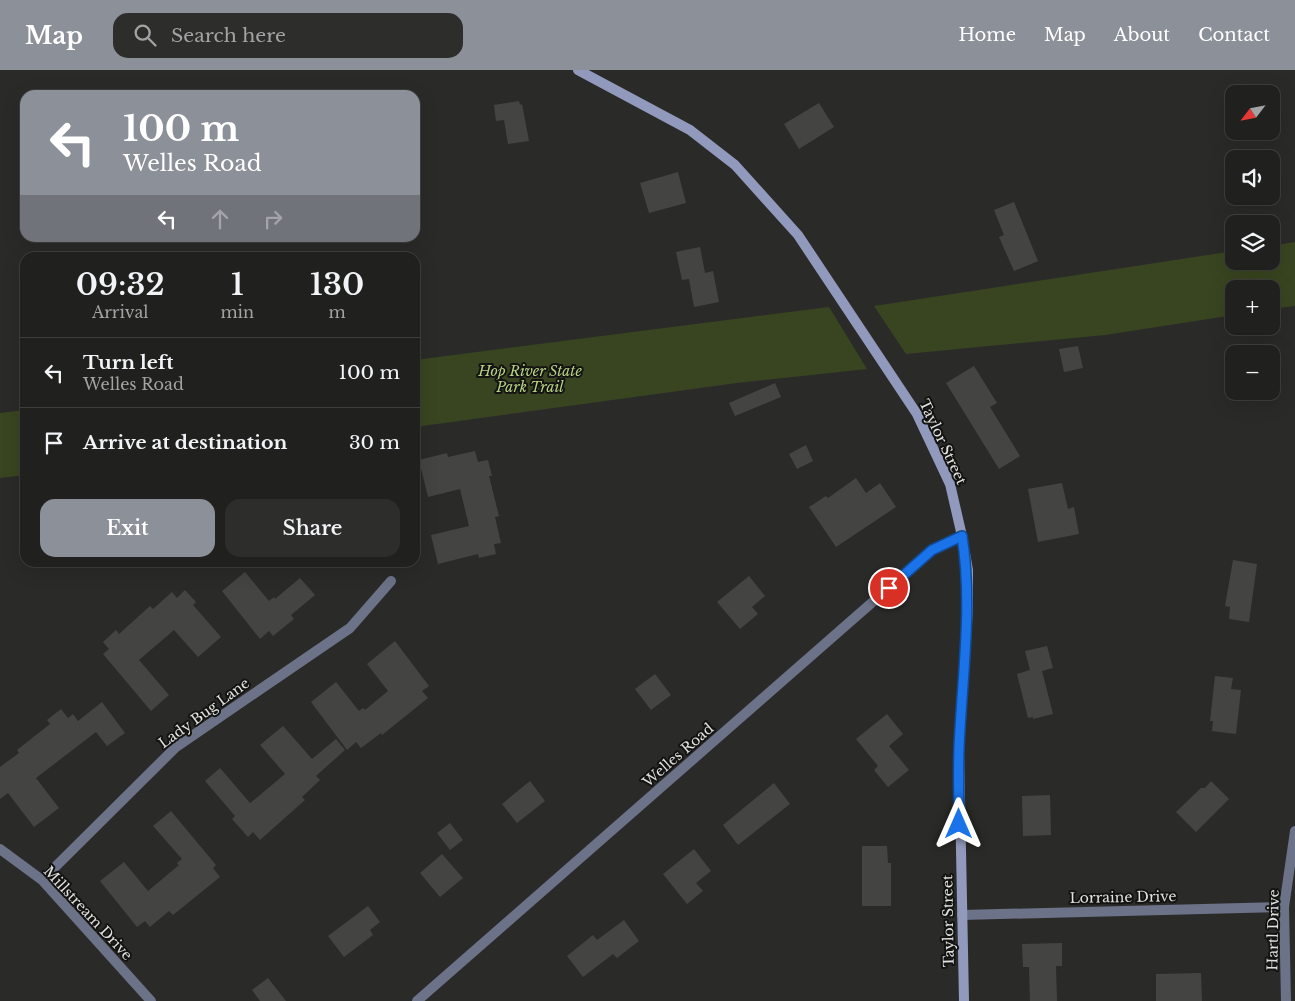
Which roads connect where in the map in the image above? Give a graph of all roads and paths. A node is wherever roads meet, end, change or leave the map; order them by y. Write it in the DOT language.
graph roads {
  1 [pos="578,70"];
  2 [pos="962,536"];
  3 [pos="391,581"];
  4 [pos="1295,831"];
  5 [pos="0,849"];
  6 [pos="42,880"];
  7 [pos="1284,907"];
  8 [pos="962,915"];
  9 [pos="151,1001"];
  10 [pos="416,1001"];
  11 [pos="964,1001"];
  12 [pos="1286,1001"];
  1 -- 2 [label="street, Taylor Street"];
  2 -- 8 [label="street, Taylor Street"];
  2 -- 10 [label="street, Welles Road"];
  3 -- 6 [label="street, Lady Bug Lane"];
  4 -- 7 [label="street, Hartl Drive"];
  5 -- 6 [label="street, Millstream Drive"];
  6 -- 9 [label="street, Millstream Drive"];
  7 -- 8 [label="street, Lorraine Drive"];
  7 -- 12 [label="street, Hartl Drive"];
  8 -- 11 [label="street, Taylor Street"];
}
